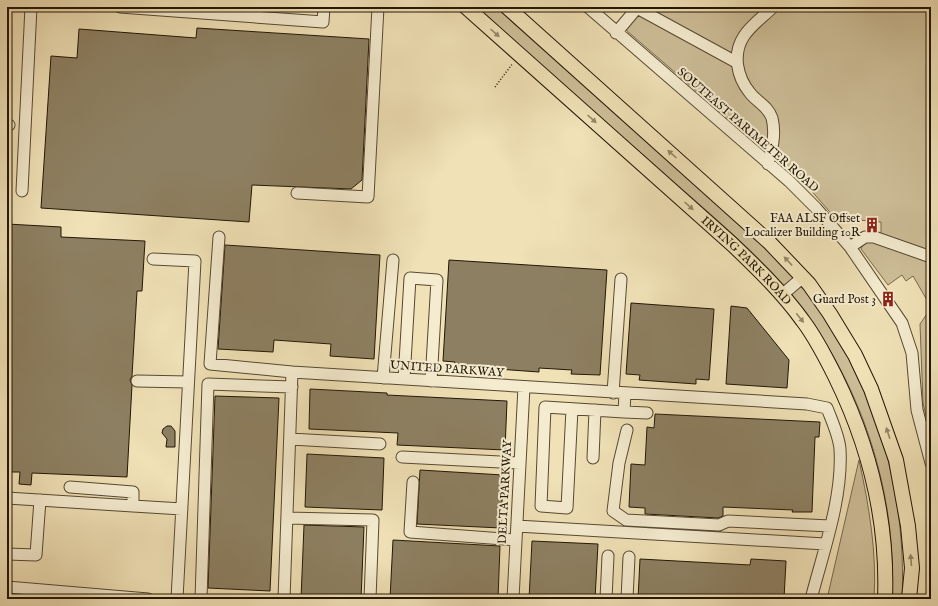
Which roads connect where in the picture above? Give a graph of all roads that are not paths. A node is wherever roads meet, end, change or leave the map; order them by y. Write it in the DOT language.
graph roads {
  1 [pos="31,7"];
  2 [pos="120,7"];
  3 [pos="324,7"];
  4 [pos="378,7"];
  5 [pos="466,7"];
  6 [pos="506,7"];
  7 [pos="588,7"];
  8 [pos="772,7"];
  9 [pos="616,33"];
  10 [pos="736,62"];
  11 [pos="768,164"];
  12 [pos="22,191"];
  13 [pos="297,193"];
  14 [pos="219,237"];
  15 [pos="850,247"];
  16 [pos="931,257"];
  17 [pos="153,259"];
  18 [pos="393,260"];
  19 [pos="803,277"];
  20 [pos="621,279"];
  21 [pos="782,296"];
  22 [pos="292,372"];
  23 [pos="383,378"];
  24 [pos="404,379"];
  25 [pos="136,381"];
  26 [pos="431,381"];
  27 [pos="188,382"];
  28 [pos="292,386"];
  29 [pos="524,387"];
  30 [pos="613,393"];
  31 [pos="625,393"];
  32 [pos="572,409"];
  33 [pos="595,410"];
  34 [pos="624,412"];
  35 [pos="647,413"];
  36 [pos="627,430"];
  37 [pos="290,439"];
  38 [pos="380,444"];
  39 [pos="402,457"];
  40 [pos="593,458"];
  41 [pos="520,463"];
  42 [pos="931,463"];
  43 [pos="413,482"];
  44 [pos="70,487"];
  45 [pos="7,498"];
  46 [pos="40,500"];
  47 [pos="133,506"];
  48 [pos="182,508"];
  49 [pos="287,518"];
  50 [pos="517,526"];
  51 [pos="830,526"];
  52 [pos="516,540"];
  53 [pos="826,544"];
  54 [pos="7,554"];
  55 [pos="608,556"];
  56 [pos="629,557"];
  57 [pos="7,587"];
  58 [pos="55,595"];
  59 [pos="148,599"];
  60 [pos="177,599"];
  61 [pos="201,599"];
  62 [pos="284,599"];
  63 [pos="370,599"];
  64 [pos="513,599"];
  65 [pos="606,599"];
  66 [pos="627,599"];
  67 [pos="811,599"];
  68 [pos="885,599"];
  69 [pos="909,599"];
  1 -- 12 [label="street"];
  2 -- 3 [label="street"];
  4 -- 13 [label="street"];
  5 -- 21 [label="main road, IRVING PARK ROAD, one-way"];
  19 -- 6 [label="main road, one-way"];
  7 -- 9 [label="street, SOUTEAST PARIMETER ROAD"];
  8 -- 10 [label="street"];
  9 -- 10 [label="street"];
  9 -- 11 [label="street, SOUTEAST PARIMETER ROAD"];
  10 -- 11 [label="street"];
  11 -- 15 [label="street, SOUTEAST PARIMETER ROAD"];
  14 -- 22 [label="street, UNITED PARKWAY"];
  15 -- 16 [label="street"];
  15 -- 42 [label="street, SOUTEAST PARIMETER ROAD"];
  17 -- 27 [label="street"];
  18 -- 23 [label="street"];
  19 -- 21 [label="street"];
  69 -- 19 [label="main road, one-way"];
  20 -- 30 [label="street"];
  21 -- 68 [label="main road, IRVING PARK ROAD, one-way"];
  22 -- 23 [label="street, UNITED PARKWAY"];
  22 -- 28 [label="street"];
  23 -- 24 [label="street, UNITED PARKWAY"];
  24 -- 26 [label="street, UNITED PARKWAY"];
  24 -- 26 [label="street"];
  25 -- 27 [label="street"];
  26 -- 29 [label="street, UNITED PARKWAY"];
  27 -- 48 [label="street"];
  28 -- 37 [label="street"];
  28 -- 61 [label="street"];
  29 -- 30 [label="street, UNITED PARKWAY"];
  29 -- 41 [label="street, DELTA PARKWAY"];
  30 -- 31 [label="street, UNITED PARKWAY"];
  31 -- 34 [label="street"];
  31 -- 51 [label="street, UNITED PARKWAY"];
  32 -- 32 [label="street"];
  32 -- 33 [label="street"];
  33 -- 34 [label="street"];
  33 -- 40 [label="street"];
  34 -- 35 [label="street"];
  36 -- 51 [label="street"];
  37 -- 38 [label="street"];
  37 -- 49 [label="street"];
  39 -- 41 [label="street"];
  41 -- 50 [label="street, DELTA PARKWAY"];
  43 -- 52 [label="street"];
  44 -- 47 [label="street"];
  45 -- 46 [label="street"];
  46 -- 47 [label="street"];
  46 -- 54 [label="street"];
  47 -- 48 [label="street"];
  48 -- 60 [label="street"];
  49 -- 62 [label="street"];
  49 -- 63 [label="street"];
  50 -- 52 [label="street, DELTA PARKWAY"];
  50 -- 53 [label="street"];
  51 -- 53 [label="street"];
  52 -- 64 [label="street, DELTA PARKWAY"];
  53 -- 67 [label="street"];
  55 -- 65 [label="street"];
  56 -- 66 [label="street"];
  57 -- 58 [label="street"];
  58 -- 59 [label="street"];
}
